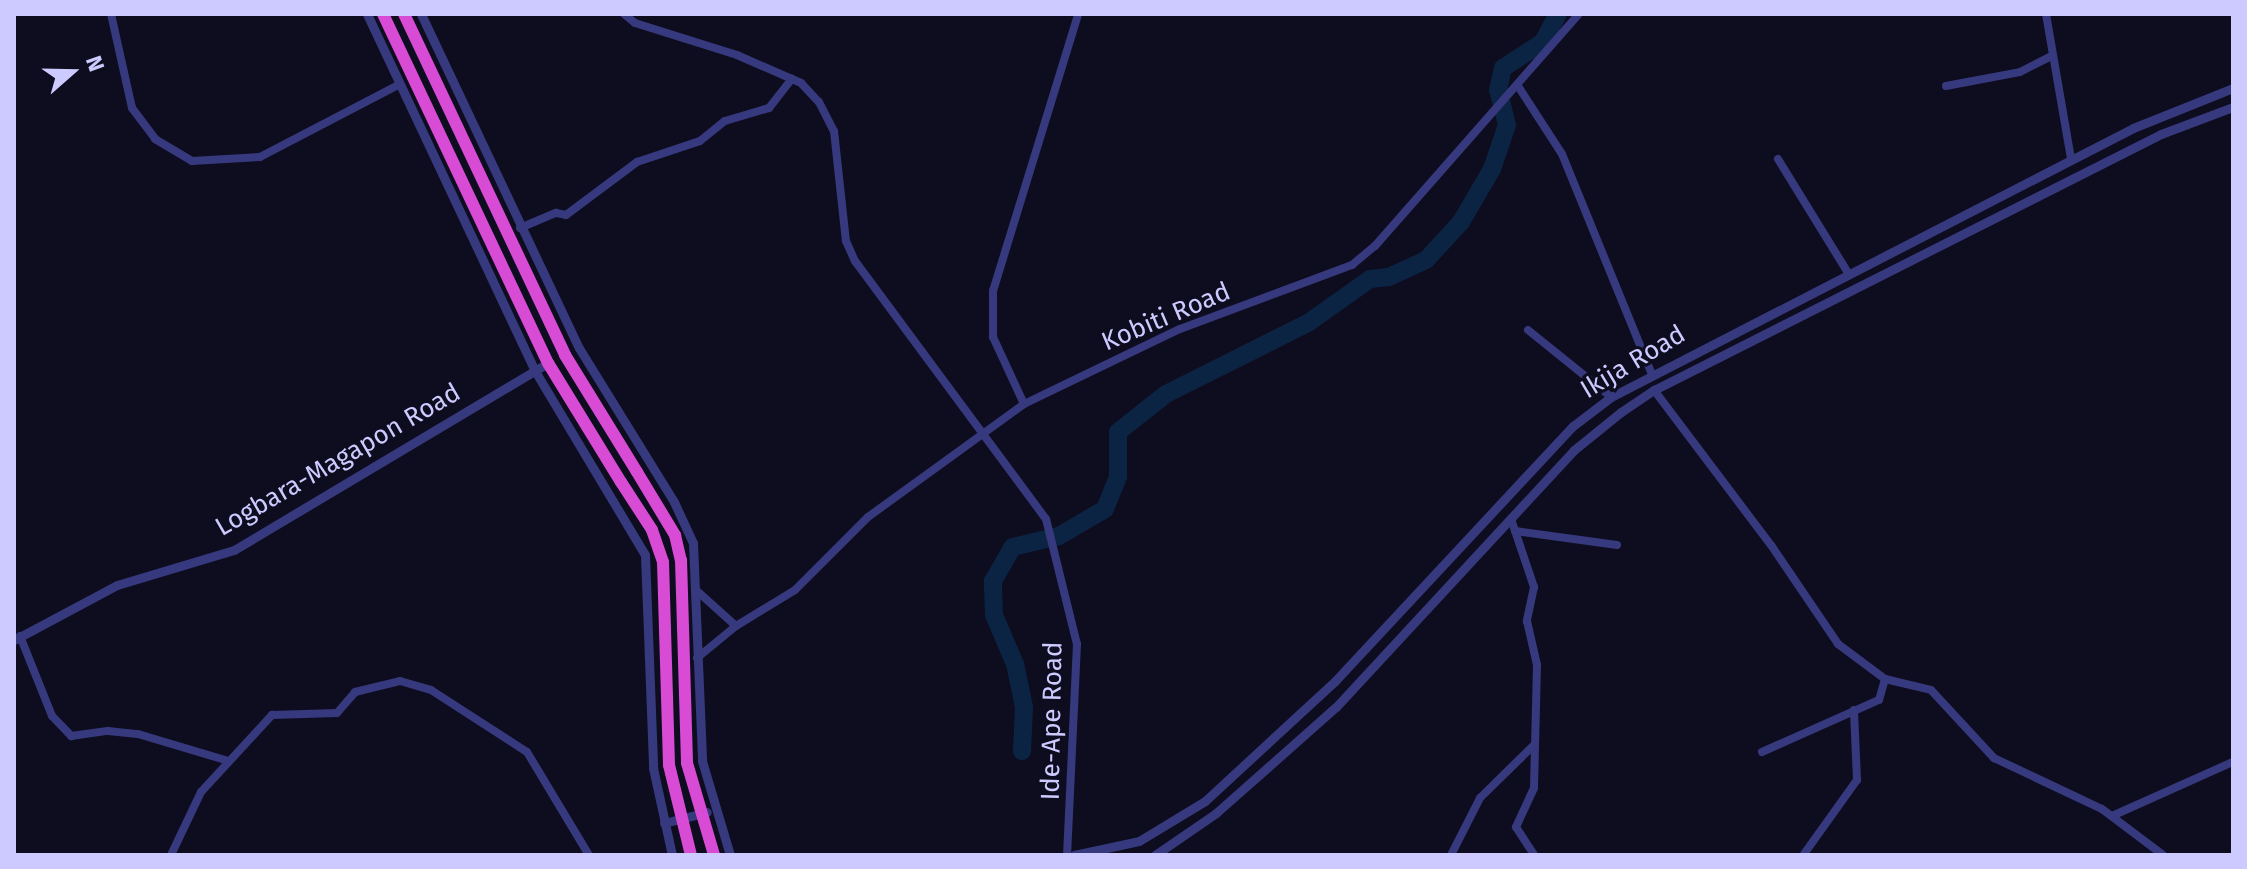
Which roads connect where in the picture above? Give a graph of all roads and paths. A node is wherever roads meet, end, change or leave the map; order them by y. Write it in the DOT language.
graph roads {
  1 [pos="111,14"];
  2 [pos="367,14"];
  3 [pos="383,14"];
  4 [pos="404,14"];
  5 [pos="421,14"];
  6 [pos="624,14"];
  7 [pos="1078,14"];
  8 [pos="1579,14"];
  9 [pos="2046,14"];
  10 [pos="2051,56"];
  11 [pos="792,79"];
  12 [pos="400,84"];
  13 [pos="1518,86"];
  14 [pos="1946,86"];
  15 [pos="2233,88"];
  16 [pos="2233,107"];
  17 [pos="2071,158"];
  18 [pos="1778,159"];
  19 [pos="520,228"];
  20 [pos="1848,273"];
  21 [pos="1528,330"];
  22 [pos="579,348"];
  23 [pos="565,355"];
  24 [pos="548,363"];
  25 [pos="535,371"];
  26 [pos="1651,372"];
  27 [pos="1654,390"];
  28 [pos="1611,397"];
  29 [pos="1024,404"];
  30 [pos="984,434"];
  31 [pos="1511,519"];
  32 [pos="1515,531"];
  33 [pos="1617,545"];
  34 [pos="697,591"];
  35 [pos="736,626"];
  36 [pos="17,638"];
  37 [pos="697,658"];
  38 [pos="1885,679"];
  39 [pos="1854,710"];
  40 [pos="156,737"];
  41 [pos="1535,744"];
  42 [pos="164,745"];
  43 [pos="1762,752"];
  44 [pos="225,760"];
  45 [pos="2233,762"];
  46 [pos="714,810"];
  47 [pos="2112,816"];
  48 [pos="664,823"];
  49 [pos="1804,854"];
  50 [pos="171,855"];
  51 [pos="589,855"];
  52 [pos="672,855"];
  53 [pos="691,855"];
  54 [pos="714,855"];
  55 [pos="730,855"];
  56 [pos="1067,855"];
  57 [pos="1074,855"];
  58 [pos="1155,855"];
  59 [pos="1451,855"];
  60 [pos="1534,855"];
  61 [pos="2163,855"];
  1 -- 12 [label="street"];
  2 -- 12 [label="street"];
  3 -- 24 [label="highway"];
  4 -- 23 [label="highway"];
  5 -- 19 [label="street"];
  6 -- 11 [label="street, Ide-Ape Road"];
  7 -- 29 [label="street"];
  8 -- 13 [label="street, Kobiti Road"];
  9 -- 10 [label="street"];
  10 -- 14 [label="street"];
  10 -- 17 [label="street"];
  11 -- 19 [label="street"];
  11 -- 30 [label="street, Ide-Ape Road"];
  12 -- 25 [label="street"];
  13 -- 26 [label="street"];
  13 -- 29 [label="street, Kobiti Road"];
  15 -- 17 [label="street, Ikija Road"];
  16 -- 27 [label="street, Ikija Road"];
  17 -- 20 [label="street, Ikija Road"];
  18 -- 20 [label="street"];
  19 -- 22 [label="street"];
  20 -- 26 [label="street, Ikija Road"];
  21 -- 28 [label="street"];
  22 -- 23 [label="highway"];
  22 -- 34 [label="street"];
  23 -- 54 [label="highway, bridge"];
  24 -- 25 [label="street, Logbara-Magapon Road"];
  24 -- 53 [label="highway, bridge"];
  25 -- 36 [label="street, Logbara-Magapon Road"];
  25 -- 48 [label="street"];
  26 -- 28 [label="street, Ikija Road"];
  27 -- 31 [label="street, Ikija Road"];
  27 -- 38 [label="street"];
  28 -- 57 [label="street, Ikija Road"];
  29 -- 30 [label="street, Kobiti Road"];
  30 -- 35 [label="street, Kobiti Road"];
  30 -- 56 [label="street, Ide-Ape Road"];
  31 -- 32 [label="street"];
  31 -- 58 [label="street, Ikija Road"];
  32 -- 33 [label="street"];
  32 -- 41 [label="street"];
  34 -- 35 [label="street"];
  34 -- 37 [label="street"];
  35 -- 37 [label="street, Kobiti Road"];
  36 -- 40 [label="street"];
  37 -- 46 [label="street"];
  38 -- 39 [label="street"];
  38 -- 47 [label="street"];
  39 -- 43 [label="street"];
  39 -- 49 [label="street"];
  40 -- 42 [label="street"];
  40 -- 44 [label="street"];
  41 -- 59 [label="street"];
  41 -- 60 [label="street"];
  44 -- 50 [label="street"];
  44 -- 51 [label="street"];
  45 -- 47 [label="street"];
  46 -- 48 [label="street"];
  46 -- 55 [label="street"];
  47 -- 61 [label="street"];
  48 -- 52 [label="street"];
}
